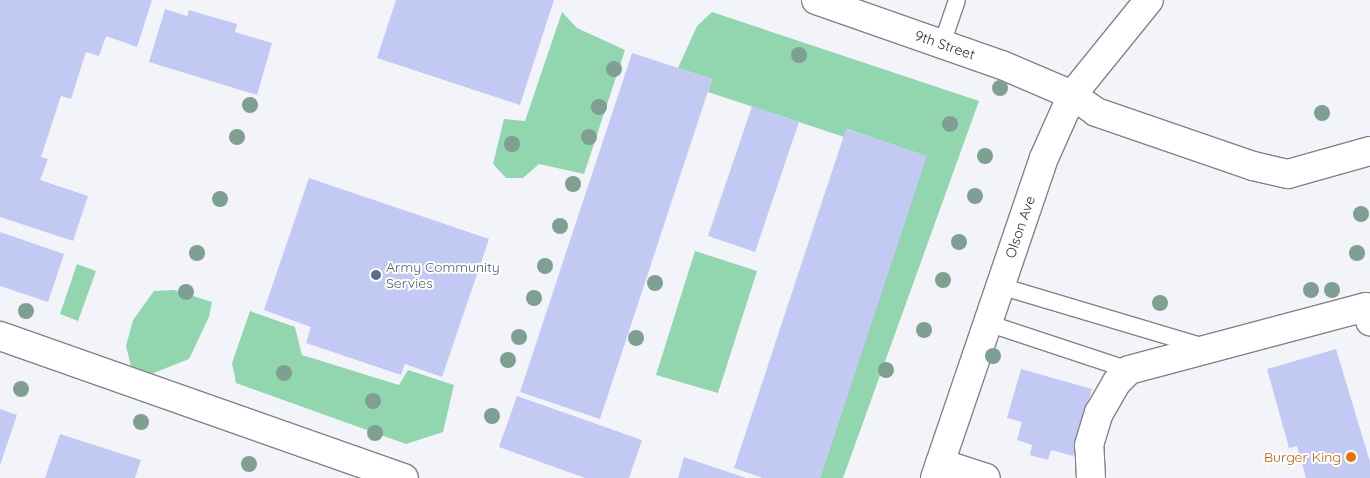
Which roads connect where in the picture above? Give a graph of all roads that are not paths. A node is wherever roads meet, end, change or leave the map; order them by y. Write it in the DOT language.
graph roads {
  1 [pos="816,0"];
  2 [pos="957,0"];
  3 [pos="1149,0"];
  4 [pos="942,44"];
  5 [pos="1072,95"];
  6 [pos="1370,151"];
  7 [pos="1000,286"];
  8 [pos="1369,311"];
  9 [pos="987,323"];
  10 [pos="0,336"];
  11 [pos="1208,348"];
  12 [pos="1129,370"];
  13 [pos="937,470"];
  14 [pos="404,478"];
  15 [pos="986,478"];
  16 [pos="1091,478"];
  1 -- 4 [label="street, 9th Street"];
  2 -- 4 [label="lane"];
  3 -- 5 [label="street, Olson Ave"];
  4 -- 5 [label="street, 9th Street"];
  5 -- 6 [label="street, 9th Street"];
  5 -- 7 [label="street, Olson Ave"];
  7 -- 9 [label="street, Olson Ave"];
  7 -- 11 [label="lane"];
  8 -- 11 [label="street"];
  9 -- 12 [label="lane"];
  9 -- 13 [label="street, Olson Ave"];
  10 -- 14 [label="street"];
  11 -- 12 [label="street"];
  12 -- 16 [label="street"];
  13 -- 15 [label="street"];
}
